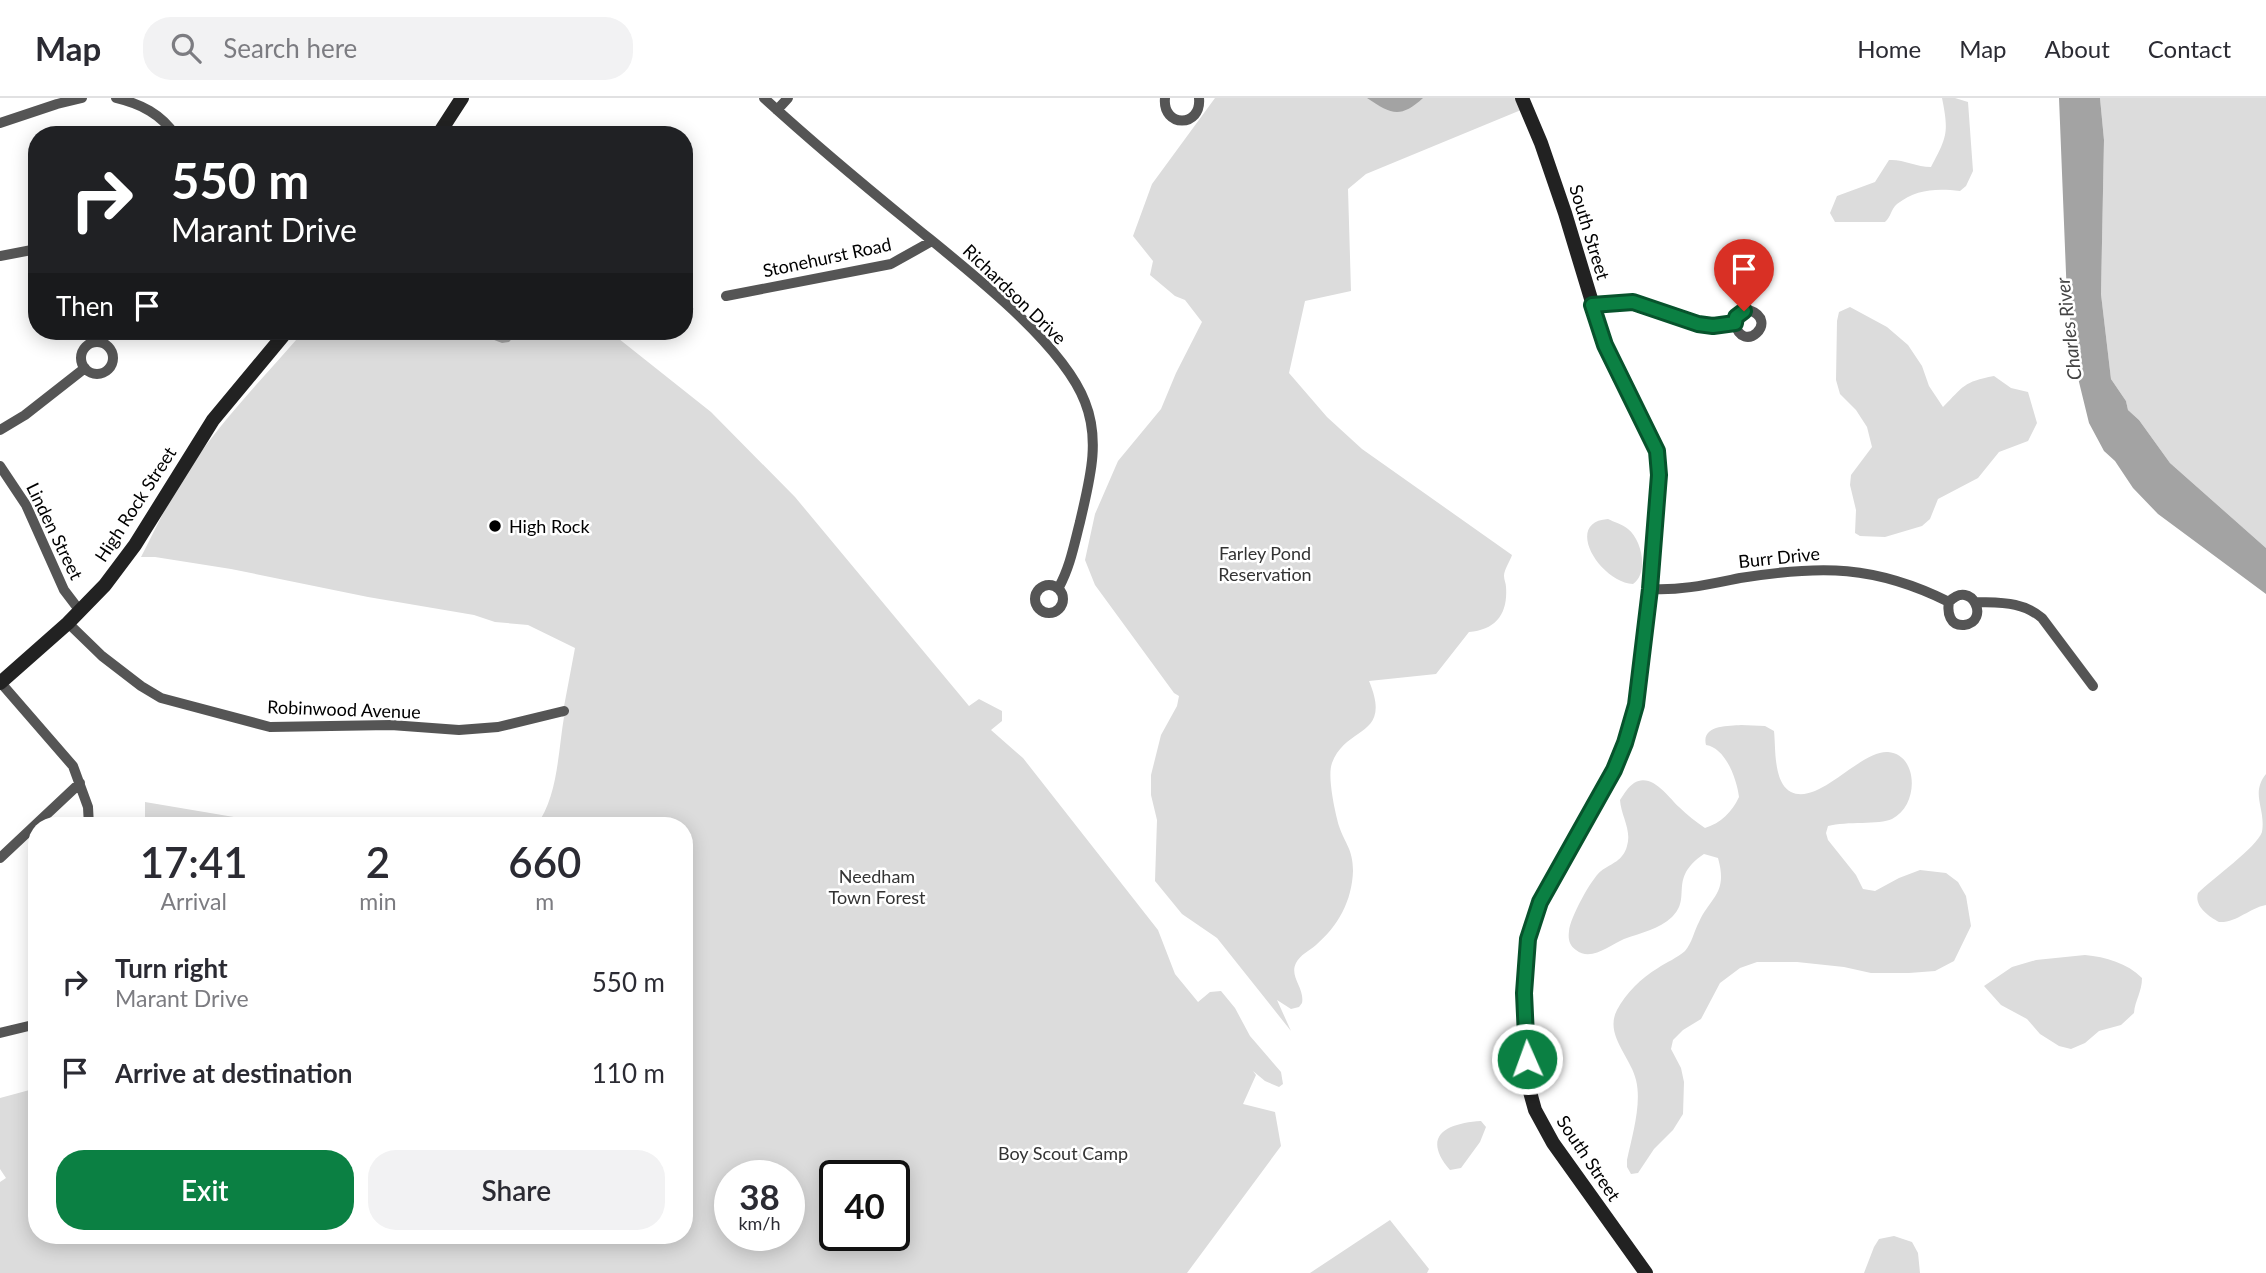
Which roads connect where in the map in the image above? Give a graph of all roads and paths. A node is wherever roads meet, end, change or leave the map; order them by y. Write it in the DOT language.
graph roads {
  1 [pos="82,98"];
  2 [pos="116,98"];
  3 [pos="463,98"];
  4 [pos="764,98"];
  5 [pos="788,98"];
  6 [pos="1165,98"];
  7 [pos="1199,98"];
  8 [pos="1522,98"];
  9 [pos="778,110"];
  10 [pos="0,123"];
  11 [pos="168,126"];
  12 [pos="444,126"];
  13 [pos="932,241"];
  14 [pos="28,251"];
  15 [pos="0,256"];
  16 [pos="726,296"];
  17 [pos="1592,305"];
  18 [pos="1735,323"];
  19 [pos="280,340"];
  20 [pos="85,368"];
  21 [pos="0,430"];
  22 [pos="0,467"];
  23 [pos="1059,587"];
  24 [pos="1650,589"];
  25 [pos="1950,602"];
  26 [pos="1976,602"];
  27 [pos="80,611"];
  28 [pos="68,623"];
  29 [pos="0,683"];
  30 [pos="2093,686"];
  31 [pos="564,711"];
  32 [pos="80,783"];
  33 [pos="44,817"];
  34 [pos="89,817"];
  35 [pos="28,832"];
  36 [pos="0,858"];
  37 [pos="28,1026"];
  38 [pos="0,1033"];
  39 [pos="1646,1273"];
  1 -- 10 [label="street"];
  2 -- 11 [label="street"];
  3 -- 12 [label="street"];
  4 -- 9 [label="street, Richardson Drive"];
  5 -- 9 [label="street"];
  6 -- 7 [label="street"];
  8 -- 17 [label="street, South Street"];
  9 -- 13 [label="street, Richardson Drive"];
  13 -- 16 [label="street, Stonehurst Road"];
  13 -- 23 [label="street, Richardson Drive"];
  14 -- 15 [label="street"];
  17 -- 18 [label="street"];
  17 -- 24 [label="street, South Street"];
  19 -- 27 [label="street, High Rock Street"];
  20 -- 21 [label="street"];
  22 -- 27 [label="street, Linden Street"];
  24 -- 25 [label="street, Burr Drive"];
  24 -- 39 [label="street, South Street"];
  25 -- 26 [label="street, Burr Drive"];
  25 -- 26 [label="street"];
  26 -- 30 [label="street"];
  27 -- 28 [label="street, High Rock Street"];
  28 -- 29 [label="street, High Rock Street"];
  28 -- 31 [label="street, Robinwood Avenue"];
  29 -- 32 [label="street"];
  32 -- 33 [label="street"];
  32 -- 34 [label="street"];
  35 -- 36 [label="street"];
  37 -- 38 [label="street"];
}
